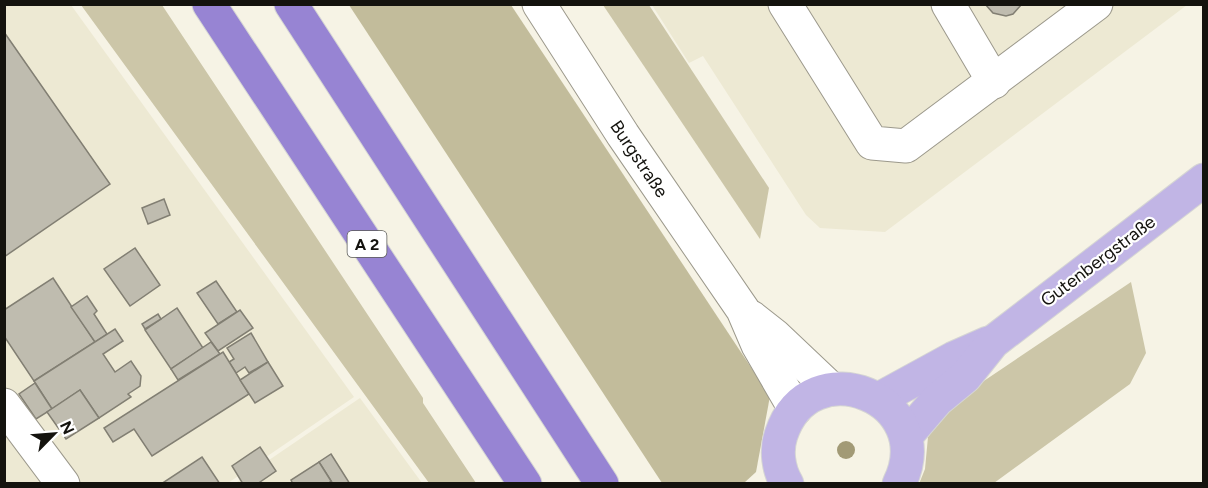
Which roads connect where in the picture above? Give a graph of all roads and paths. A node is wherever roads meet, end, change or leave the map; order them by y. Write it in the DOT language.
graph roads {
  1 [pos="209,4"];
  2 [pos="291,4"];
  3 [pos="539,4"];
  4 [pos="785,4"];
  5 [pos="948,4"];
  6 [pos="1096,4"];
  7 [pos="994,82"];
  8 [pos="1203,180"];
  9 [pos="743,310"];
  10 [pos="993,342"];
  11 [pos="831,389"];
  12 [pos="879,399"];
  13 [pos="4,405"];
  14 [pos="795,409"];
  15 [pos="906,436"];
  16 [pos="781,481"];
  17 [pos="63,483"];
  18 [pos="525,483"];
  19 [pos="602,483"];
  20 [pos="899,483"];
  1 -- 18 [label="highway, A 2"];
  2 -- 19 [label="highway"];
  3 -- 9 [label="street, Burgstraße"];
  4 -- 7 [label="street"];
  5 -- 7 [label="street"];
  6 -- 7 [label="street"];
  8 -- 10 [label="main road, Gutenbergstraße"];
  9 -- 11 [label="street, Burgstraße"];
  9 -- 14 [label="street, Burgstraße"];
  10 -- 12 [label="main road, Gutenbergstraße"];
  10 -- 15 [label="main road, Gutenbergstraße"];
  11 -- 12 [label="main road"];
  11 -- 14 [label="main road"];
  12 -- 15 [label="main road"];
  13 -- 17 [label="street"];
  14 -- 16 [label="main road"];
  15 -- 20 [label="main road"];
}
